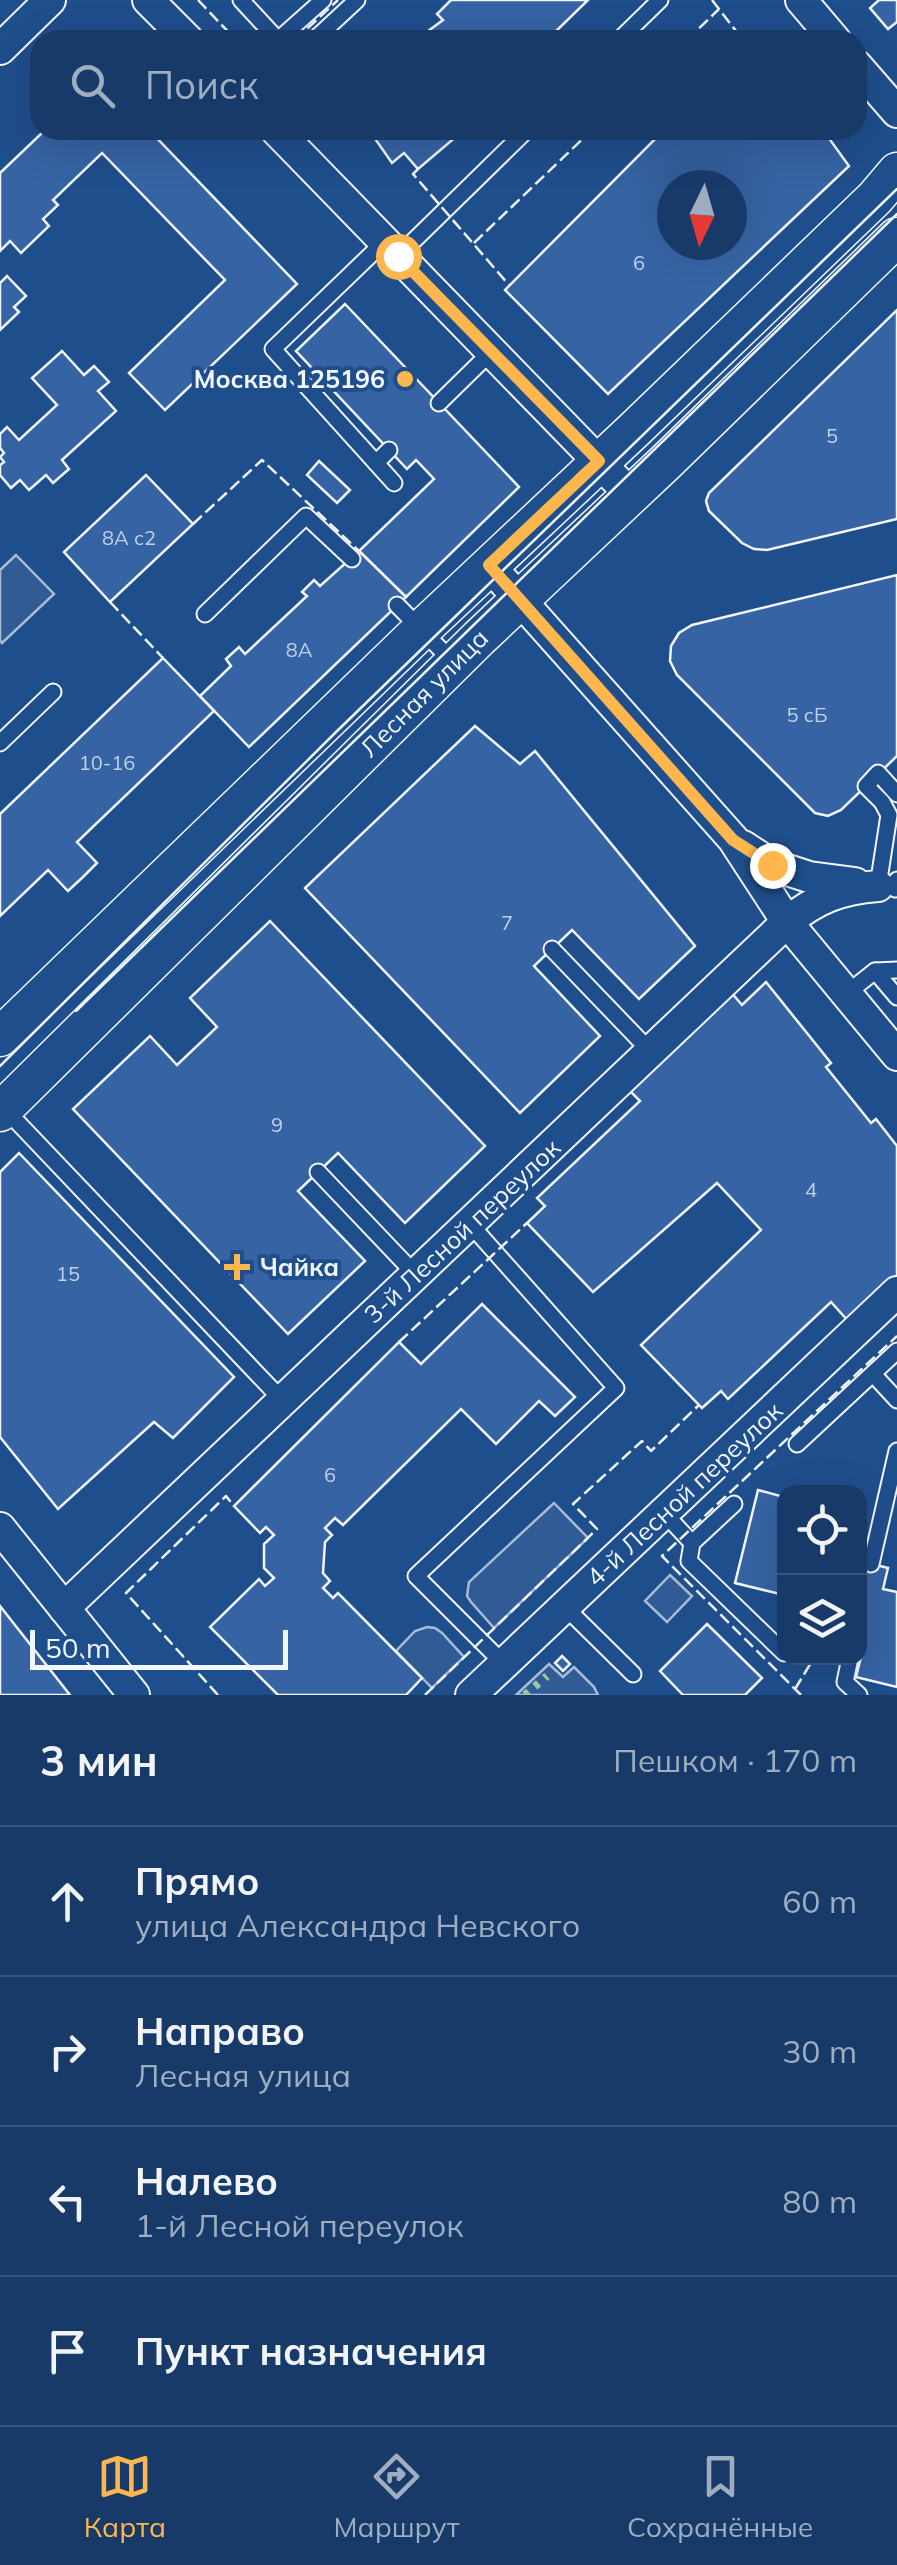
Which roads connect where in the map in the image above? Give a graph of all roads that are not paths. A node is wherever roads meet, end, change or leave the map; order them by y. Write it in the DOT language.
graph roads {
  1 [pos="50,0"];
  2 [pos="148,0"];
  3 [pos="241,0"];
  4 [pos="323,0"];
  5 [pos="357,0"];
  6 [pos="660,0"];
  7 [pos="800,0"];
  8 [pos="178,30"];
  9 [pos="269,30"];
  10 [pos="289,30"];
  11 [pos="325,30"];
  12 [pos="629,30"];
  13 [pos="826,30"];
  14 [pos="0,49"];
  15 [pos="867,78"];
  16 [pos="897,112"];
  17 [pos="286,140"];
  18 [pos="515,140"];
  19 [pos="897,172"];
  20 [pos="897,237"];
  21 [pos="391,249"];
  22 [pos="492,351"];
  23 [pos="439,402"];
  24 [pos="389,450"];
  25 [pos="599,461"];
  26 [pos="376,462"];
  27 [pos="394,482"];
  28 [pos="630,494"];
  29 [pos="352,560"];
  30 [pos="489,565"];
  31 [pos="520,600"];
  32 [pos="205,614"];
  33 [pos="409,618"];
  34 [pos="454,663"];
  35 [pos="53,692"];
  36 [pos="0,743"];
  37 [pos="897,794"];
  38 [pos="733,840"];
  39 [pos="892,886"];
  40 [pos="788,922"];
  41 [pos="552,949"];
  42 [pos="897,970"];
  43 [pos="875,971"];
  44 [pos="846,994"];
  45 [pos="897,997"];
  46 [pos="0,1038"];
  47 [pos="651,1052"];
  48 [pos="897,1055"];
  49 [pos="2,1110"];
  50 [pos="318,1172"];
  51 [pos="470,1224"];
  52 [pos="416,1275"];
  53 [pos="897,1292"];
  54 [pos="897,1351"];
  55 [pos="873,1374"];
  56 [pos="897,1400"];
  57 [pos="282,1401"];
  58 [pos="798,1444"];
  59 [pos="897,1451"];
  60 [pos="734,1504"];
  61 [pos="664,1513"];
  62 [pos="0,1528"];
  63 [pos="692,1544"];
  64 [pos="871,1564"];
  65 [pos="564,1606"];
  66 [pos="64,1608"];
  67 [pos="777,1647"];
  68 [pos="504,1664"];
  69 [pos="849,1665"];
  70 [pos="633,1674"];
  71 [pos="127,1693"];
  72 [pos="472,1695"];
  73 [pos="859,1695"];
  1 -- 14 [label="street"];
  2 -- 8 [label="street"];
  3 -- 9 [label="lane"];
  4 -- 10 [label="lane"];
  5 -- 11 [label="lane"];
  6 -- 12 [label="lane"];
  7 -- 13 [label="street"];
  15 -- 16 [label="street"];
  17 -- 21 [label="street"];
  18 -- 21 [label="lane"];
  19 -- 25 [label="street, Лесная улица"];
  20 -- 28 [label="street, Лесная улица"];
  21 -- 22 [label="street"];
  21 -- 26 [label="lane"];
  22 -- 23 [label="lane"];
  22 -- 25 [label="street"];
  24 -- 26 [label="lane"];
  25 -- 28 [label="street"];
  25 -- 30 [label="street, Лесная улица"];
  26 -- 27 [label="lane"];
  28 -- 31 [label="street, Лесная улица"];
  29 -- 32 [label="lane"];
  30 -- 31 [label="street"];
  30 -- 33 [label="street, Лесная улица"];
  31 -- 34 [label="street, Лесная улица"];
  31 -- 38 [label="street"];
  33 -- 34 [label="lane"];
  33 -- 46 [label="street, Лесная улица"];
  34 -- 49 [label="street, Лесная улица"];
  35 -- 36 [label="lane"];
  37 -- 39 [label="lane"];
  38 -- 39 [label="street"];
  38 -- 40 [label="street"];
  39 -- 40 [label="street, 3-й Лесной переулок"];
  40 -- 44 [label="street"];
  40 -- 47 [label="street, 3-й Лесной переулок"];
  41 -- 47 [label="lane"];
  42 -- 43 [label="lane"];
  43 -- 44 [label="lane"];
  43 -- 45 [label="lane"];
  44 -- 48 [label="street"];
  47 -- 51 [label="street, 3-й Лесной переулок"];
  49 -- 57 [label="lane"];
  50 -- 52 [label="lane"];
  51 -- 52 [label="street, 3-й Лесной переулок"];
  51 -- 68 [label="lane"];
  52 -- 57 [label="street, 3-й Лесной переулок"];
  53 -- 61 [label="street, 4-й Лесной переулок"];
  54 -- 55 [label="lane"];
  55 -- 56 [label="lane"];
  55 -- 58 [label="lane"];
  57 -- 66 [label="street, 3-й Лесной переулок"];
  59 -- 64 [label="lane"];
  60 -- 63 [label="lane"];
  61 -- 63 [label="lane"];
  61 -- 65 [label="street, 4-й Лесной переулок"];
  62 -- 66 [label="street"];
  63 -- 67 [label="lane"];
  65 -- 68 [label="street, 4-й Лесной переулок"];
  65 -- 70 [label="lane"];
  66 -- 71 [label="street"];
  68 -- 72 [label="street, 4-й Лесной переулок"];
  69 -- 73 [label="lane"];
}
